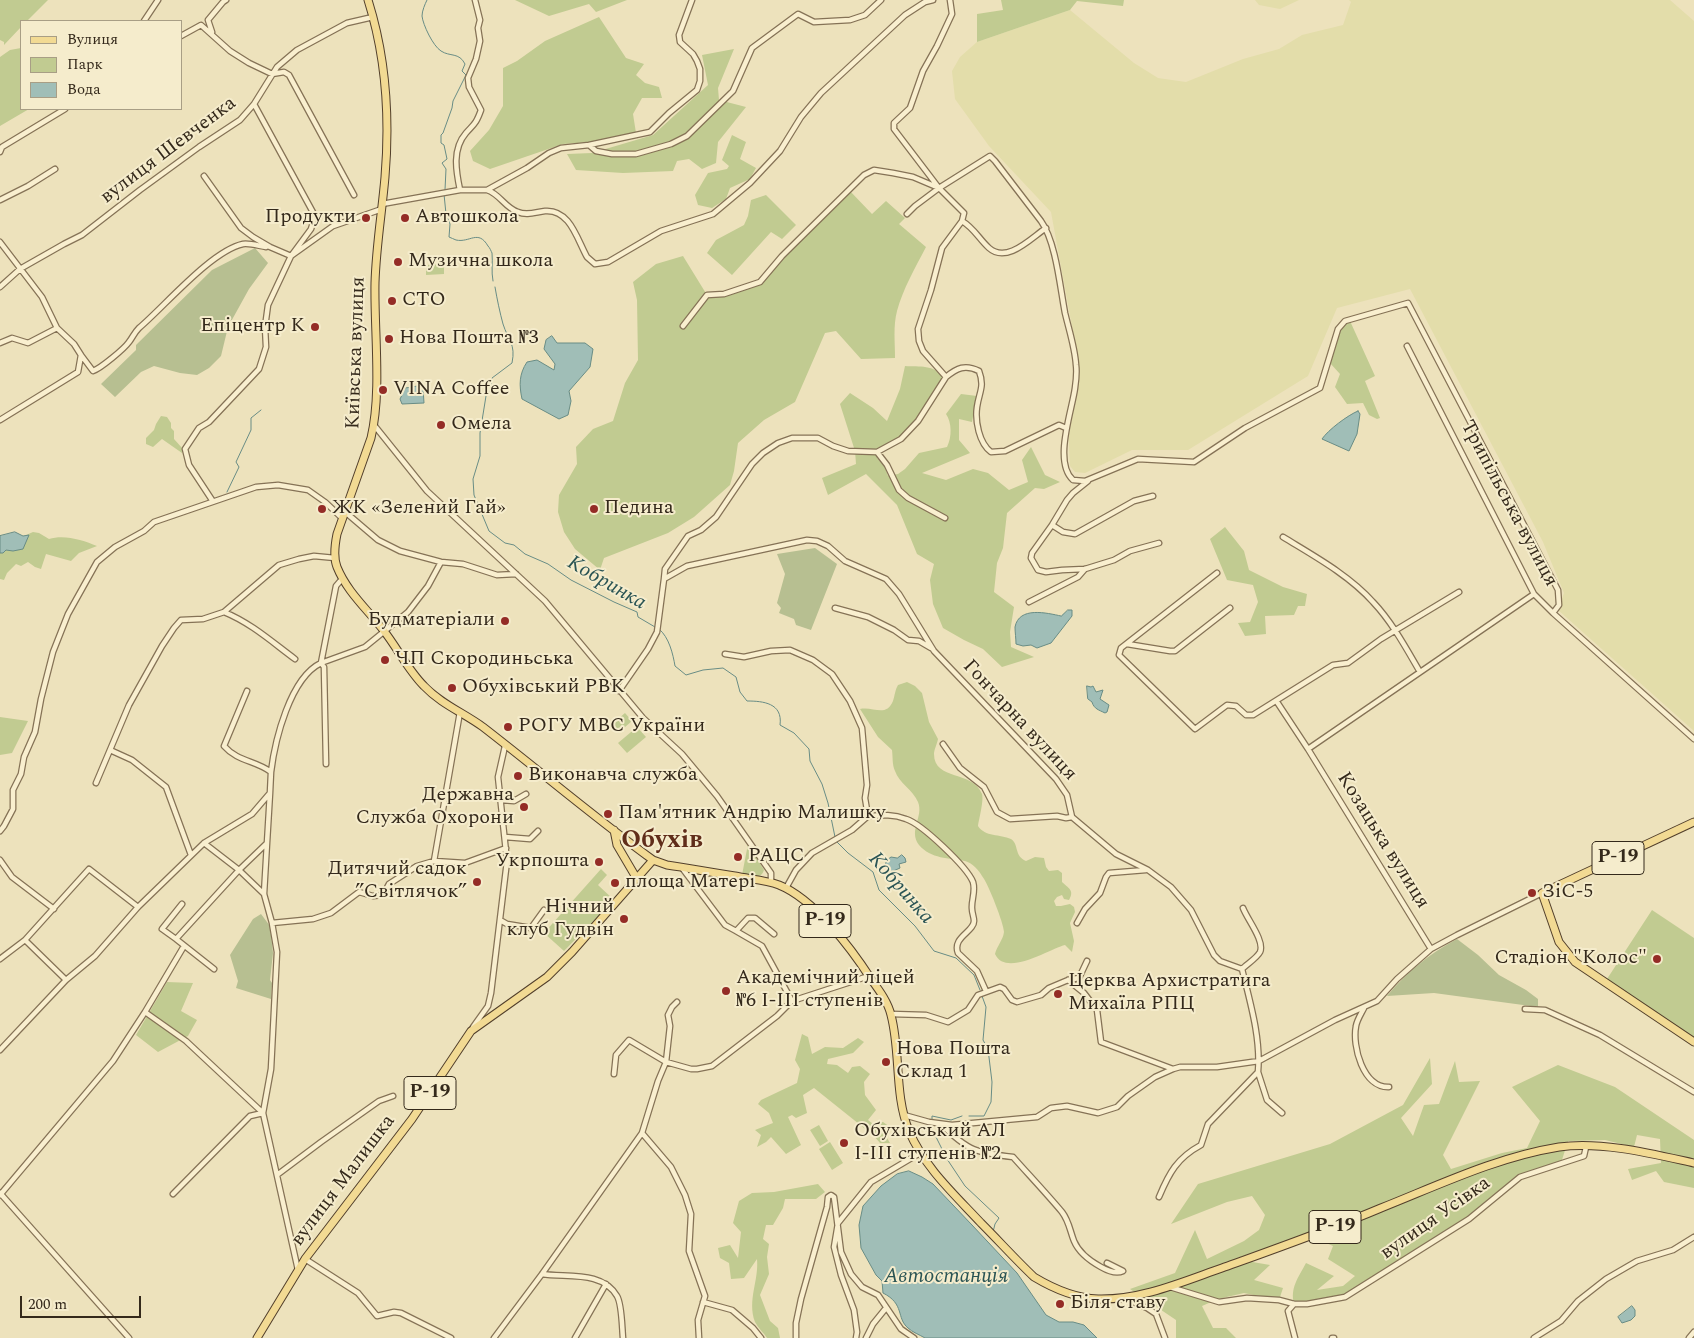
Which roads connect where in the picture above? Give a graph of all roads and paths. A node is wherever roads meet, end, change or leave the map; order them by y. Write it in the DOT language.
graph roads {
  1 [pos="158,0"];
  2 [pos="226,0"];
  3 [pos="368,0"];
  4 [pos="692,0"];
  5 [pos="881,0"];
  6 [pos="933,0"];
  7 [pos="950,0"];
  8 [pos="475,1"];
  9 [pos="373,17"];
  10 [pos="145,20"];
  11 [pos="212,34"];
  12 [pos="182,35"];
  13 [pos="272,74"];
  14 [pos="254,104"];
  15 [pos="64,110"];
  16 [pos="589,145"];
  17 [pos="0,152"];
  18 [pos="55,169"];
  19 [pos="204,176"];
  20 [pos="939,188"];
  21 [pos="460,190"];
  22 [pos="487,190"];
  23 [pos="354,195"];
  24 [pos="0,200"];
  25 [pos="382,207"];
  26 [pos="908,214"];
  27 [pos="962,221"];
  28 [pos="1046,228"];
  29 [pos="0,242"];
  30 [pos="270,247"];
  31 [pos="291,256"];
  32 [pos="20,268"];
  33 [pos="0,287"];
  34 [pos="683,326"];
  35 [pos="57,328"];
  36 [pos="0,343"];
  37 [pos="1407,346"];
  38 [pos="81,355"];
  39 [pos="946,377"];
  40 [pos="0,420"];
  41 [pos="374,425"];
  42 [pos="1066,428"];
  43 [pos="877,452"];
  44 [pos="1092,478"];
  45 [pos="1153,496"];
  46 [pos="212,500"];
  47 [pos="343,515"];
  48 [pos="945,518"];
  49 [pos="1052,525"];
  50 [pos="1283,537"];
  51 [pos="1159,543"];
  52 [pos="335,558"];
  53 [pos="441,562"];
  54 [pos="1085,569"];
  55 [pos="1216,573"];
  56 [pos="516,574"];
  57 [pos="342,579"];
  58 [pos="664,579"];
  59 [pos="1459,592"];
  60 [pos="1534,594"];
  61 [pos="1029,602"];
  62 [pos="835,608"];
  63 [pos="1230,608"];
  64 [pos="224,612"];
  65 [pos="1553,613"];
  66 [pos="384,631"];
  67 [pos="1396,631"];
  68 [pos="1127,644"];
  69 [pos="934,651"];
  70 [pos="724,654"];
  71 [pos="295,660"];
  72 [pos="321,663"];
  73 [pos="1420,672"];
  74 [pos="247,690"];
  75 [pos="619,691"];
  76 [pos="1277,702"];
  77 [pos="460,712"];
  78 [pos="1694,739"];
  79 [pos="943,744"];
  80 [pos="505,746"];
  81 [pos="1308,749"];
  82 [pos="110,750"];
  83 [pos="326,764"];
  84 [pos="271,772"];
  85 [pos="96,783"];
  86 [pos="270,793"];
  87 [pos="526,794"];
  88 [pos="501,800"];
  89 [pos="868,816"];
  90 [pos="1072,817"];
  91 [pos="1694,822"];
  92 [pos="614,830"];
  93 [pos="0,831"];
  94 [pos="538,831"];
  95 [pos="505,838"];
  96 [pos="204,843"];
  97 [pos="267,843"];
  98 [pos="506,848"];
  99 [pos="191,855"];
  100 [pos="0,860"];
  101 [pos="654,860"];
  102 [pos="434,861"];
  103 [pos="681,867"];
  104 [pos="239,870"];
  105 [pos="1148,870"];
  106 [pos="637,879"];
  107 [pos="771,882"];
  108 [pos="786,888"];
  109 [pos="264,894"];
  110 [pos="1542,894"];
  111 [pos="182,904"];
  112 [pos="138,907"];
  113 [pos="1243,908"];
  114 [pos="54,909"];
  115 [pos="544,910"];
  116 [pos="500,920"];
  117 [pos="272,923"];
  118 [pos="1077,923"];
  119 [pos="736,931"];
  120 [pos="774,934"];
  121 [pos="176,939"];
  122 [pos="25,940"];
  123 [pos="184,946"];
  124 [pos="1431,949"];
  125 [pos="0,959"];
  126 [pos="1086,961"];
  127 [pos="214,969"];
  128 [pos="1242,969"];
  129 [pos="869,976"];
  130 [pos="66,980"];
  131 [pos="1068,980"];
  132 [pos="986,992"];
  133 [pos="792,1001"];
  134 [pos="677,1002"];
  135 [pos="1364,1008"];
  136 [pos="1525,1008"];
  137 [pos="145,1012"];
  138 [pos="891,1014"];
  139 [pos="471,1031"];
  140 [pos="1694,1042"];
  141 [pos="0,1050"];
  142 [pos="1259,1061"];
  143 [pos="666,1062"];
  144 [pos="1173,1069"];
  145 [pos="1258,1072"];
  146 [pos="614,1074"];
  147 [pos="1389,1087"];
  148 [pos="1694,1092"];
  149 [pos="393,1096"];
  150 [pos="263,1113"];
  151 [pos="1282,1113"];
  152 [pos="904,1115"];
  153 [pos="941,1124"];
  154 [pos="642,1133"];
  155 [pos="1586,1146"];
  156 [pos="920,1153"];
  157 [pos="1694,1163"];
  158 [pos="277,1175"];
  159 [pos="0,1194"];
  160 [pos="173,1194"];
  161 [pos="1159,1197"];
  162 [pos="838,1223"];
  163 [pos="1694,1237"];
  164 [pos="305,1260"];
  165 [pos="1107,1262"];
  166 [pos="298,1270"];
  167 [pos="542,1274"];
  168 [pos="606,1284"];
  169 [pos="1168,1286"];
  170 [pos="1120,1297"];
  171 [pos="703,1302"];
  172 [pos="1294,1304"];
  173 [pos="886,1308"];
  174 [pos="1694,1332"];
  175 [pos="130,1338"];
  176 [pos="257,1338"];
  177 [pos="451,1338"];
  178 [pos="494,1338"];
  179 [pos="575,1338"];
  180 [pos="623,1338"];
  181 [pos="699,1338"];
  182 [pos="761,1338"];
  183 [pos="796,1338"];
  184 [pos="856,1338"];
  185 [pos="866,1338"];
  186 [pos="914,1338"];
  187 [pos="1165,1338"];
  188 [pos="1295,1338"];
  189 [pos="1534,1338"];
  190 [pos="1689,1338"];
  1 -- 10 [label="street"];
  2 -- 11 [label="street"];
  3 -- 9 [label="main road, Київська вулиця"];
  4 -- 16 [label="street"];
  5 -- 16 [label="street"];
  6 -- 22 [label="street"];
  7 -- 20 [label="street"];
  8 -- 21 [label="street"];
  9 -- 13 [label="street, вулиця Шевченка"];
  9 -- 25 [label="main road, Київська вулиця"];
  11 -- 12 [label="street"];
  11 -- 13 [label="street"];
  13 -- 14 [label="street, вулиця Шевченка"];
  13 -- 23 [label="street"];
  14 -- 31 [label="street"];
  14 -- 32 [label="street, вулиця Шевченка"];
  15 -- 17 [label="street"];
  16 -- 22 [label="street"];
  18 -- 24 [label="street"];
  19 -- 30 [label="street"];
  20 -- 26 [label="street"];
  20 -- 27 [label="street"];
  20 -- 28 [label="street"];
  20 -- 34 [label="street"];
  21 -- 22 [label="street"];
  21 -- 25 [label="street"];
  25 -- 31 [label="street"];
  25 -- 41 [label="main road, Київська вулиця"];
  27 -- 28 [label="street"];
  27 -- 39 [label="street"];
  28 -- 42 [label="street"];
  29 -- 32 [label="street"];
  30 -- 31 [label="street"];
  30 -- 38 [label="street"];
  31 -- 46 [label="street"];
  32 -- 33 [label="street, вулиця Шевченка"];
  32 -- 35 [label="street"];
  35 -- 36 [label="street"];
  35 -- 38 [label="street"];
  37 -- 60 [label="street, Трипільська вулиця"];
  38 -- 40 [label="street"];
  39 -- 42 [label="street"];
  39 -- 43 [label="street"];
  41 -- 47 [label="main road, Київська вулиця"];
  41 -- 56 [label="street"];
  42 -- 44 [label="street"];
  43 -- 48 [label="street"];
  43 -- 58 [label="street"];
  44 -- 49 [label="street"];
  44 -- 65 [label="street"];
  45 -- 49 [label="street"];
  46 -- 47 [label="street"];
  46 -- 93 [label="street"];
  47 -- 52 [label="main road, Київська вулиця"];
  47 -- 53 [label="street"];
  49 -- 54 [label="street"];
  50 -- 67 [label="street"];
  51 -- 54 [label="street"];
  52 -- 57 [label="main road, Київська вулиця"];
  52 -- 64 [label="street"];
  53 -- 56 [label="street"];
  53 -- 66 [label="street"];
  54 -- 61 [label="street"];
  55 -- 68 [label="street"];
  56 -- 75 [label="street"];
  57 -- 66 [label="main road, Київська вулиця"];
  57 -- 72 [label="street"];
  58 -- 69 [label="street, Гончарна вулиця"];
  58 -- 75 [label="street"];
  59 -- 67 [label="street"];
  60 -- 65 [label="street, Трипільська вулиця"];
  60 -- 73 [label="street"];
  62 -- 69 [label="street, Гончарна вулиця"];
  63 -- 68 [label="street"];
  64 -- 71 [label="street"];
  64 -- 82 [label="street"];
  65 -- 78 [label="street, Трипільська вулиця"];
  66 -- 72 [label="street"];
  66 -- 77 [label="main road, Київська вулиця"];
  67 -- 73 [label="street"];
  67 -- 76 [label="street"];
  68 -- 76 [label="street"];
  69 -- 90 [label="street, Гончарна вулиця"];
  70 -- 89 [label="street"];
  72 -- 83 [label="street"];
  72 -- 84 [label="street"];
  73 -- 81 [label="street"];
  74 -- 84 [label="street"];
  75 -- 107 [label="street"];
  76 -- 81 [label="street, Козацька вулиця"];
  77 -- 80 [label="main road, Київська вулиця"];
  77 -- 102 [label="street"];
  79 -- 90 [label="street"];
  80 -- 88 [label="street"];
  80 -- 92 [label="main road, Київська вулиця"];
  81 -- 124 [label="street, Козацька вулиця"];
  82 -- 85 [label="street"];
  82 -- 99 [label="street"];
  84 -- 86 [label="street"];
  86 -- 96 [label="street"];
  86 -- 97 [label="street"];
  87 -- 88 [label="street"];
  88 -- 95 [label="street"];
  89 -- 108 [label="street"];
  89 -- 132 [label="street"];
  90 -- 105 [label="street"];
  91 -- 110 [label="main road, Р-19"];
  92 -- 101 [label="main road, Київська вулиця"];
  92 -- 106 [label="main road"];
  94 -- 95 [label="street"];
  95 -- 98 [label="street"];
  96 -- 99 [label="street"];
  96 -- 104 [label="street"];
  97 -- 104 [label="street"];
  97 -- 109 [label="street"];
  98 -- 102 [label="street"];
  98 -- 116 [label="street"];
  99 -- 112 [label="street"];
  100 -- 114 [label="street"];
  101 -- 103 [label="main road, Р-19"];
  101 -- 106 [label="main road, вулиця Малишка / Р-19"];
  102 -- 117 [label="street"];
  103 -- 107 [label="main road, Р-19"];
  103 -- 119 [label="street"];
  104 -- 109 [label="street"];
  104 -- 121 [label="street"];
  105 -- 118 [label="street"];
  105 -- 128 [label="street"];
  106 -- 139 [label="main road, вулиця Малишка / Р-19"];
  107 -- 108 [label="main road, Р-19"];
  108 -- 129 [label="main road, Р-19"];
  109 -- 117 [label="street"];
  110 -- 124 [label="street"];
  110 -- 140 [label="main road"];
  111 -- 121 [label="street"];
  112 -- 114 [label="street"];
  112 -- 130 [label="street"];
  113 -- 128 [label="street"];
  114 -- 122 [label="street"];
  115 -- 116 [label="street"];
  116 -- 139 [label="street"];
  117 -- 150 [label="street"];
  119 -- 120 [label="street"];
  119 -- 133 [label="street"];
  121 -- 123 [label="street"];
  122 -- 125 [label="street"];
  122 -- 130 [label="street"];
  123 -- 127 [label="street"];
  123 -- 137 [label="street"];
  124 -- 135 [label="street"];
  126 -- 131 [label="street"];
  128 -- 142 [label="street"];
  129 -- 133 [label="street"];
  129 -- 138 [label="main road, Р-19"];
  130 -- 141 [label="street"];
  131 -- 132 [label="street"];
  131 -- 144 [label="street"];
  132 -- 138 [label="street"];
  133 -- 143 [label="street"];
  134 -- 143 [label="street"];
  135 -- 142 [label="street"];
  135 -- 147 [label="street"];
  136 -- 148 [label="street"];
  137 -- 150 [label="street"];
  137 -- 159 [label="street"];
  138 -- 152 [label="main road, Р-19"];
  139 -- 164 [label="main road, вулиця Малишка / Р-19"];
  142 -- 144 [label="street"];
  142 -- 145 [label="street"];
  143 -- 146 [label="street"];
  143 -- 154 [label="street"];
  144 -- 153 [label="street"];
  145 -- 151 [label="street"];
  145 -- 161 [label="street"];
  149 -- 158 [label="street"];
  150 -- 158 [label="street"];
  150 -- 160 [label="street"];
  152 -- 153 [label="street"];
  152 -- 156 [label="main road, Р-19"];
  153 -- 165 [label="street"];
  154 -- 167 [label="street"];
  154 -- 171 [label="street"];
  155 -- 157 [label="main road, Р-19"];
  155 -- 169 [label="main road, Р-19"];
  155 -- 172 [label="street, вулиця Усівка"];
  156 -- 162 [label="street"];
  156 -- 170 [label="main road, Р-19"];
  158 -- 166 [label="street"];
  159 -- 175 [label="street"];
  162 -- 173 [label="street"];
  162 -- 183 [label="street"];
  162 -- 184 [label="street"];
  163 -- 189 [label="street"];
  164 -- 166 [label="main road, вулиця Малишка / Р-19"];
  164 -- 177 [label="street"];
  166 -- 176 [label="main road, вулиця Малишка / Р-19"];
  167 -- 168 [label="street"];
  167 -- 178 [label="street"];
  168 -- 179 [label="street"];
  168 -- 180 [label="street"];
  169 -- 170 [label="main road, Р-19"];
  169 -- 172 [label="street, вулиця Усівка"];
  170 -- 187 [label="street"];
  171 -- 181 [label="street"];
  171 -- 182 [label="street"];
  172 -- 188 [label="street"];
  173 -- 185 [label="street"];
  173 -- 186 [label="street"];
  174 -- 190 [label="street"];
}
